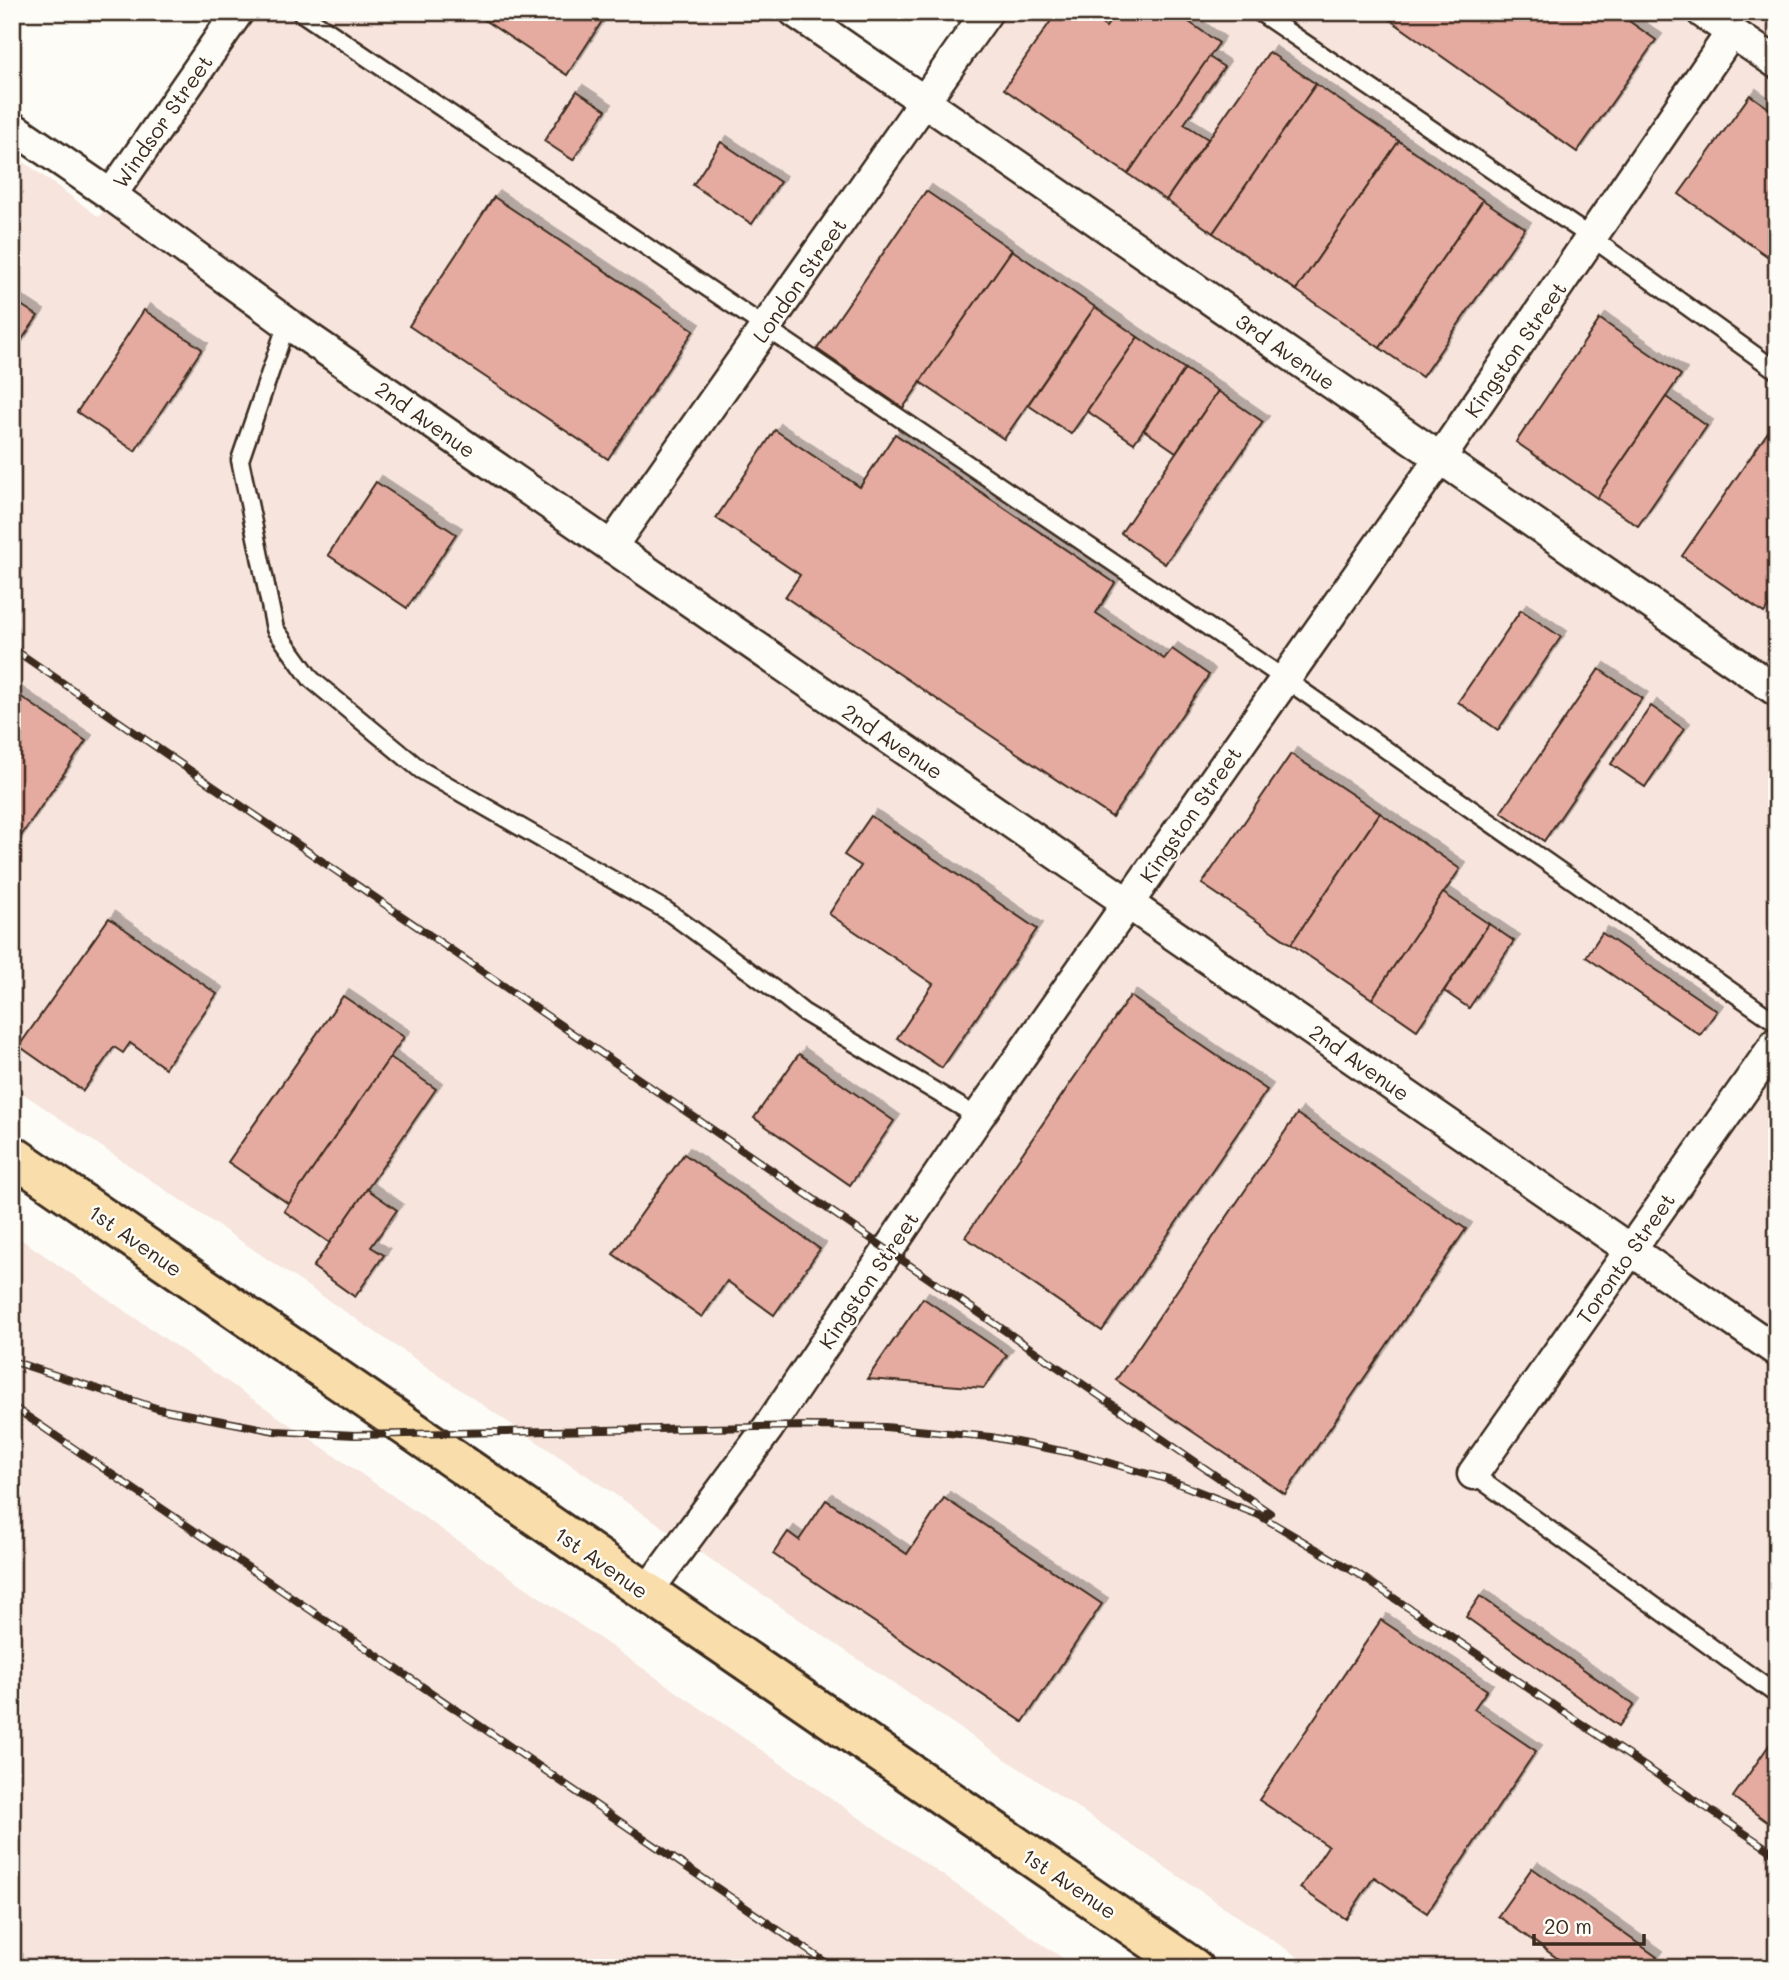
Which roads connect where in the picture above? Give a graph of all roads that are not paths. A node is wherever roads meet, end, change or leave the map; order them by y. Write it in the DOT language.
graph roads {
  1 [pos="238,12"];
  2 [pos="300,12"];
  3 [pos="795,12"];
  4 [pos="988,12"];
  5 [pos="1259,12"];
  6 [pos="1702,12"];
  7 [pos="1731,33"];
  8 [pos="1777,63"];
  9 [pos="926,101"];
  10 [pos="12,127"];
  11 [pos="111,195"];
  12 [pos="1592,238"];
  13 [pos="287,323"];
  14 [pos="766,327"];
  15 [pos="1777,371"];
  16 [pos="1441,457"];
  17 [pos="611,547"];
  18 [pos="1285,678"];
  19 [pos="1777,691"];
  20 [pos="1129,902"];
  21 [pos="1777,1023"];
  22 [pos="1777,1042"];
  23 [pos="978,1117"];
  24 [pos="12,1155"];
  25 [pos="1631,1250"];
  26 [pos="1777,1351"];
  27 [pos="1473,1474"];
  28 [pos="646,1593"];
  29 [pos="1777,1695"];
  30 [pos="1193,1968"];
  1 -- 11 [label="street, Windsor Street"];
  2 -- 14 [label="lane"];
  3 -- 9 [label="street, 3rd Avenue"];
  4 -- 9 [label="street, London Street"];
  5 -- 12 [label="lane"];
  6 -- 7 [label="street"];
  7 -- 8 [label="street"];
  7 -- 12 [label="street, Kingston Street"];
  9 -- 14 [label="street, London Street"];
  9 -- 16 [label="street, 3rd Avenue"];
  10 -- 11 [label="street, 2nd Avenue"];
  11 -- 13 [label="street, 2nd Avenue"];
  12 -- 15 [label="lane"];
  12 -- 16 [label="street, Kingston Street"];
  13 -- 17 [label="street, 2nd Avenue"];
  13 -- 23 [label="lane"];
  14 -- 17 [label="street, London Street"];
  14 -- 18 [label="lane"];
  16 -- 18 [label="street, Kingston Street"];
  16 -- 19 [label="street, 3rd Avenue"];
  17 -- 20 [label="street, 2nd Avenue"];
  18 -- 20 [label="street, Kingston Street"];
  18 -- 21 [label="lane"];
  20 -- 23 [label="street, Kingston Street"];
  20 -- 25 [label="street, 2nd Avenue"];
  22 -- 25 [label="street, Toronto Street"];
  23 -- 28 [label="street, Kingston Street"];
  24 -- 28 [label="highway, 1st Avenue"];
  25 -- 26 [label="street, 2nd Avenue"];
  25 -- 27 [label="street, Toronto Street"];
  27 -- 29 [label="lane"];
  28 -- 30 [label="highway, 1st Avenue"];
}
